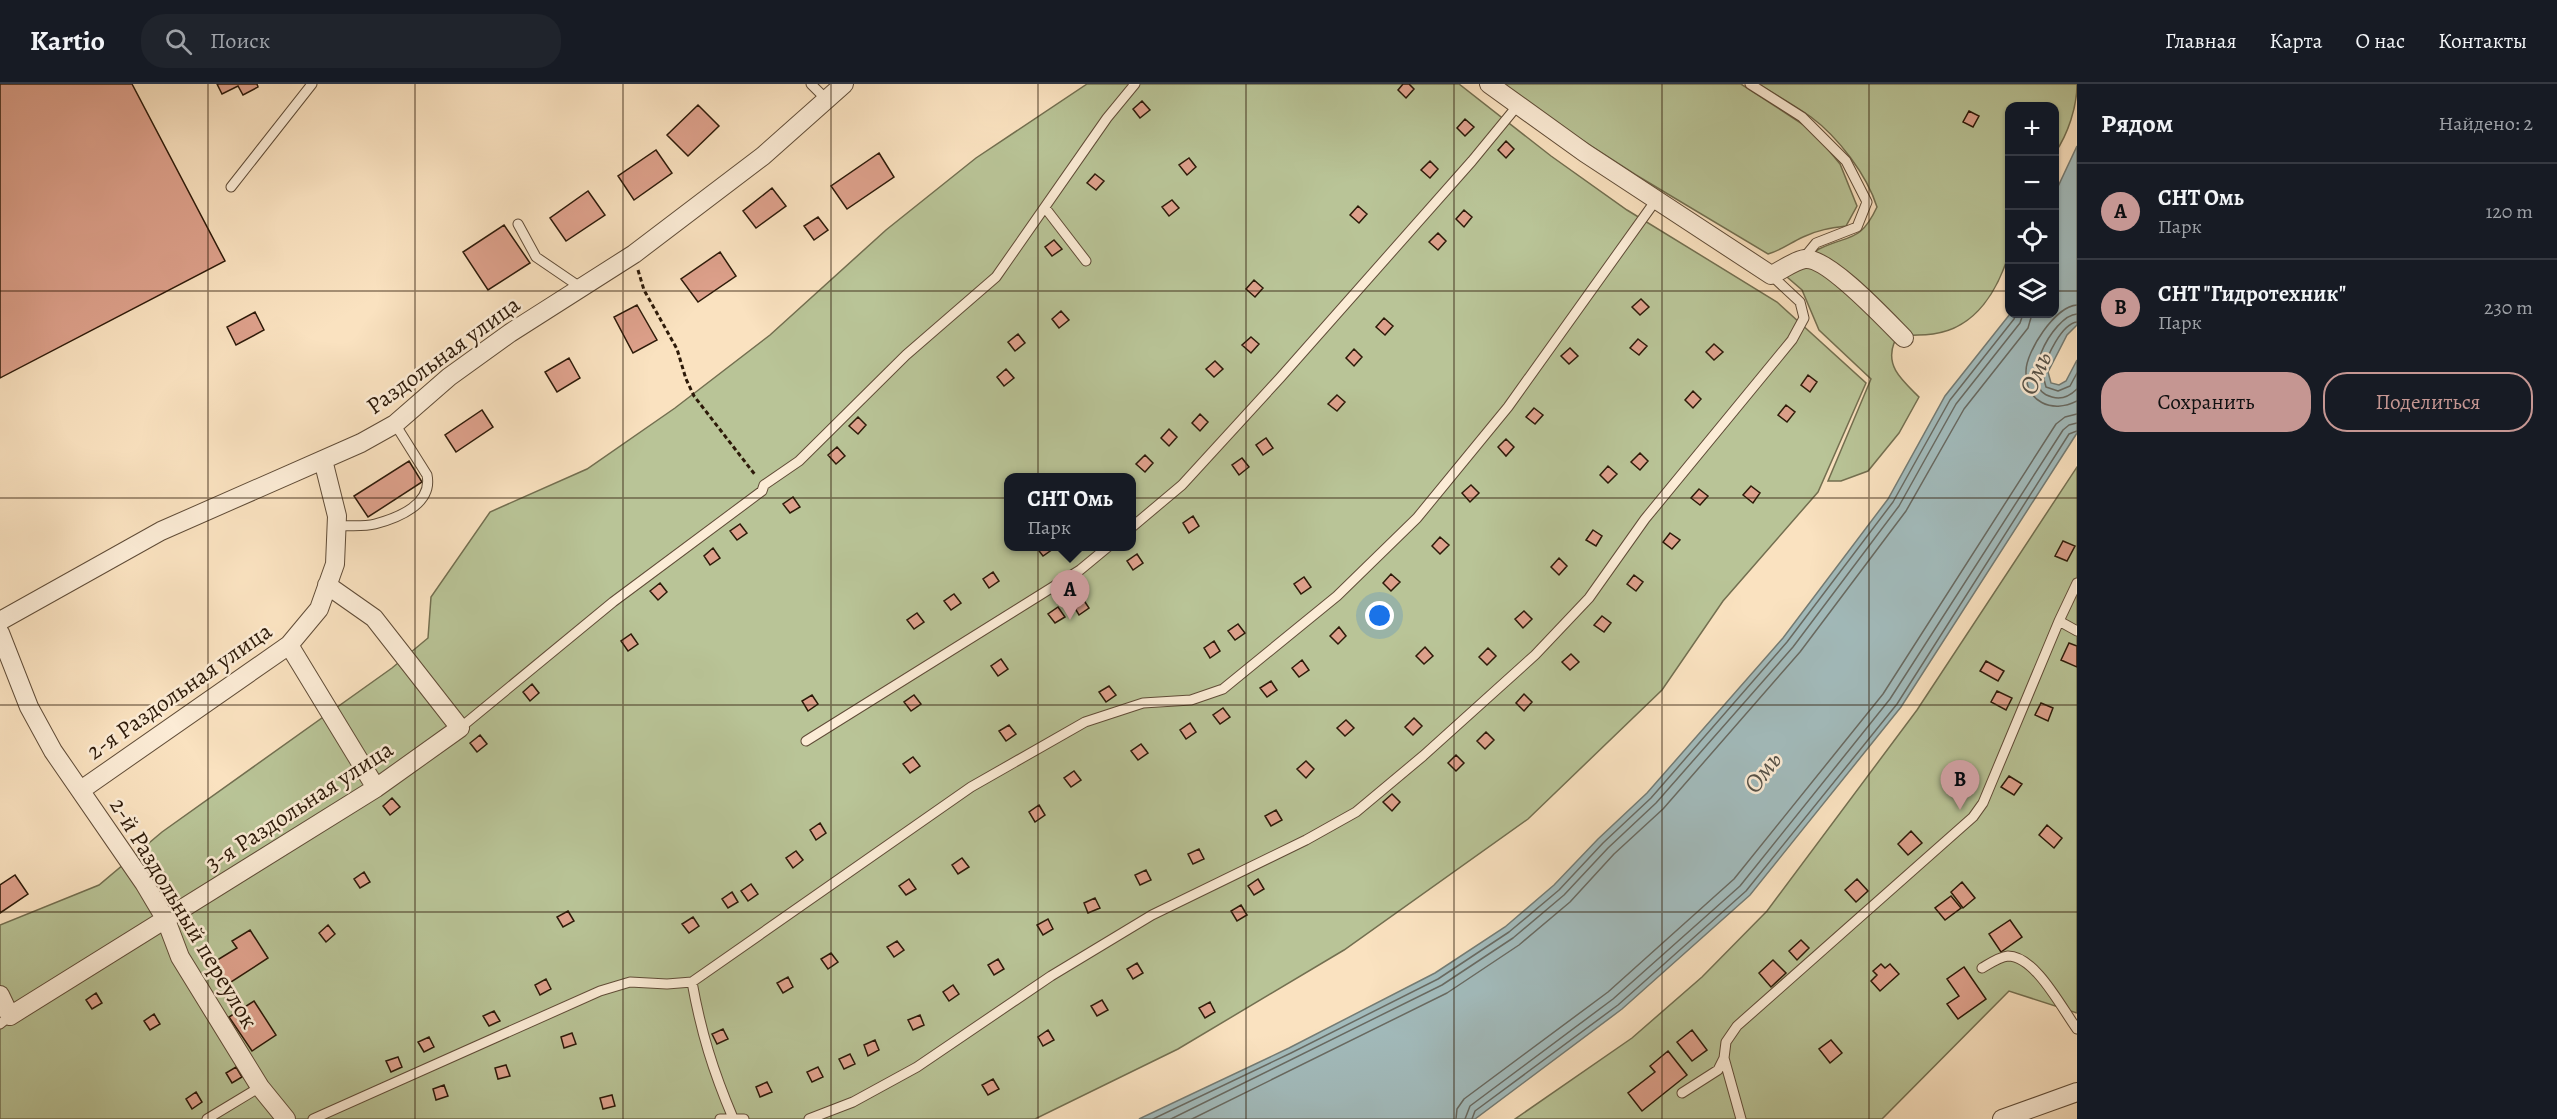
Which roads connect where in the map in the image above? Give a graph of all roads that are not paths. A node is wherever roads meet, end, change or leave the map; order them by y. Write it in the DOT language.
graph roads {
  1 [pos="312,84"];
  2 [pos="811,84"];
  3 [pos="844,84"];
  4 [pos="1135,84"];
  5 [pos="1489,84"];
  6 [pos="1750,84"];
  7 [pos="828,101"];
  8 [pos="1518,105"];
  9 [pos="231,187"];
  10 [pos="1656,200"];
  11 [pos="1046,209"];
  12 [pos="518,224"];
  13 [pos="1803,259"];
  14 [pos="1086,261"];
  15 [pos="1771,274"];
  16 [pos="580,287"];
  17 [pos="1904,338"];
  18 [pos="395,424"];
  19 [pos="323,460"];
  20 [pos="1136,523"];
  21 [pos="337,526"];
  22 [pos="1102,551"];
  23 [pos="2077,583"];
  24 [pos="327,585"];
  25 [pos="0,621"];
  26 [pos="2059,621"];
  27 [pos="2077,631"];
  28 [pos="0,633"];
  29 [pos="289,645"];
  30 [pos="460,728"];
  31 [pos="806,741"];
  32 [pos="376,788"];
  33 [pos="81,790"];
  34 [pos="165,920"];
  35 [pos="1982,968"];
  36 [pos="692,982"];
  37 [pos="0,995"];
  38 [pos="5,1020"];
  39 [pos="2077,1029"];
  40 [pos="1724,1058"];
  41 [pos="260,1087"];
  42 [pos="2077,1092"];
  43 [pos="1682,1093"];
  44 [pos="733,1118"];
  45 [pos="207,1119"];
  46 [pos="286,1119"];
  47 [pos="313,1119"];
  48 [pos="720,1119"];
  49 [pos="744,1119"];
  50 [pos="809,1119"];
  51 [pos="1741,1119"];
  52 [pos="2002,1119"];
  1 -- 9 [label="lane"];
  2 -- 7 [label="lane"];
  3 -- 7 [label="street, Раздольная улица"];
  4 -- 11 [label="lane"];
  5 -- 8 [label="street"];
  6 -- 13 [label="lane"];
  7 -- 16 [label="street, Раздольная улица"];
  8 -- 10 [label="street"];
  8 -- 20 [label="lane"];
  10 -- 15 [label="street"];
  10 -- 36 [label="lane"];
  11 -- 14 [label="lane"];
  11 -- 30 [label="lane"];
  12 -- 16 [label="lane"];
  13 -- 15 [label="street"];
  13 -- 17 [label="street"];
  15 -- 50 [label="lane"];
  16 -- 18 [label="street, Раздольная улица"];
  18 -- 19 [label="street, Раздольная улица"];
  18 -- 21 [label="lane"];
  19 -- 21 [label="street, 2-я Раздольная улица"];
  19 -- 25 [label="street, Раздольная улица"];
  21 -- 24 [label="street, 2-я Раздольная улица"];
  22 -- 31 [label="lane"];
  23 -- 26 [label="lane"];
  24 -- 29 [label="street, 2-я Раздольная улица"];
  24 -- 30 [label="street"];
  26 -- 27 [label="lane"];
  26 -- 40 [label="lane"];
  28 -- 33 [label="street, 2-й Раздольный переулок"];
  29 -- 32 [label="street"];
  29 -- 33 [label="street, 2-я Раздольная улица"];
  30 -- 32 [label="street, 3-я Раздольная улица"];
  32 -- 34 [label="street, 3-я Раздольная улица"];
  33 -- 34 [label="street, 2-й Раздольный переулок"];
  34 -- 38 [label="street, 3-я Раздольная улица"];
  34 -- 41 [label="street, 2-й Раздольный переулок"];
  35 -- 39 [label="lane"];
  36 -- 44 [label="lane"];
  36 -- 47 [label="lane"];
  37 -- 38 [label="street"];
  40 -- 43 [label="lane"];
  40 -- 51 [label="lane"];
  41 -- 45 [label="lane"];
  41 -- 46 [label="street, 2-й Раздольный переулок"];
  42 -- 52 [label="street"];
  44 -- 48 [label="lane"];
  44 -- 49 [label="lane"];
}
